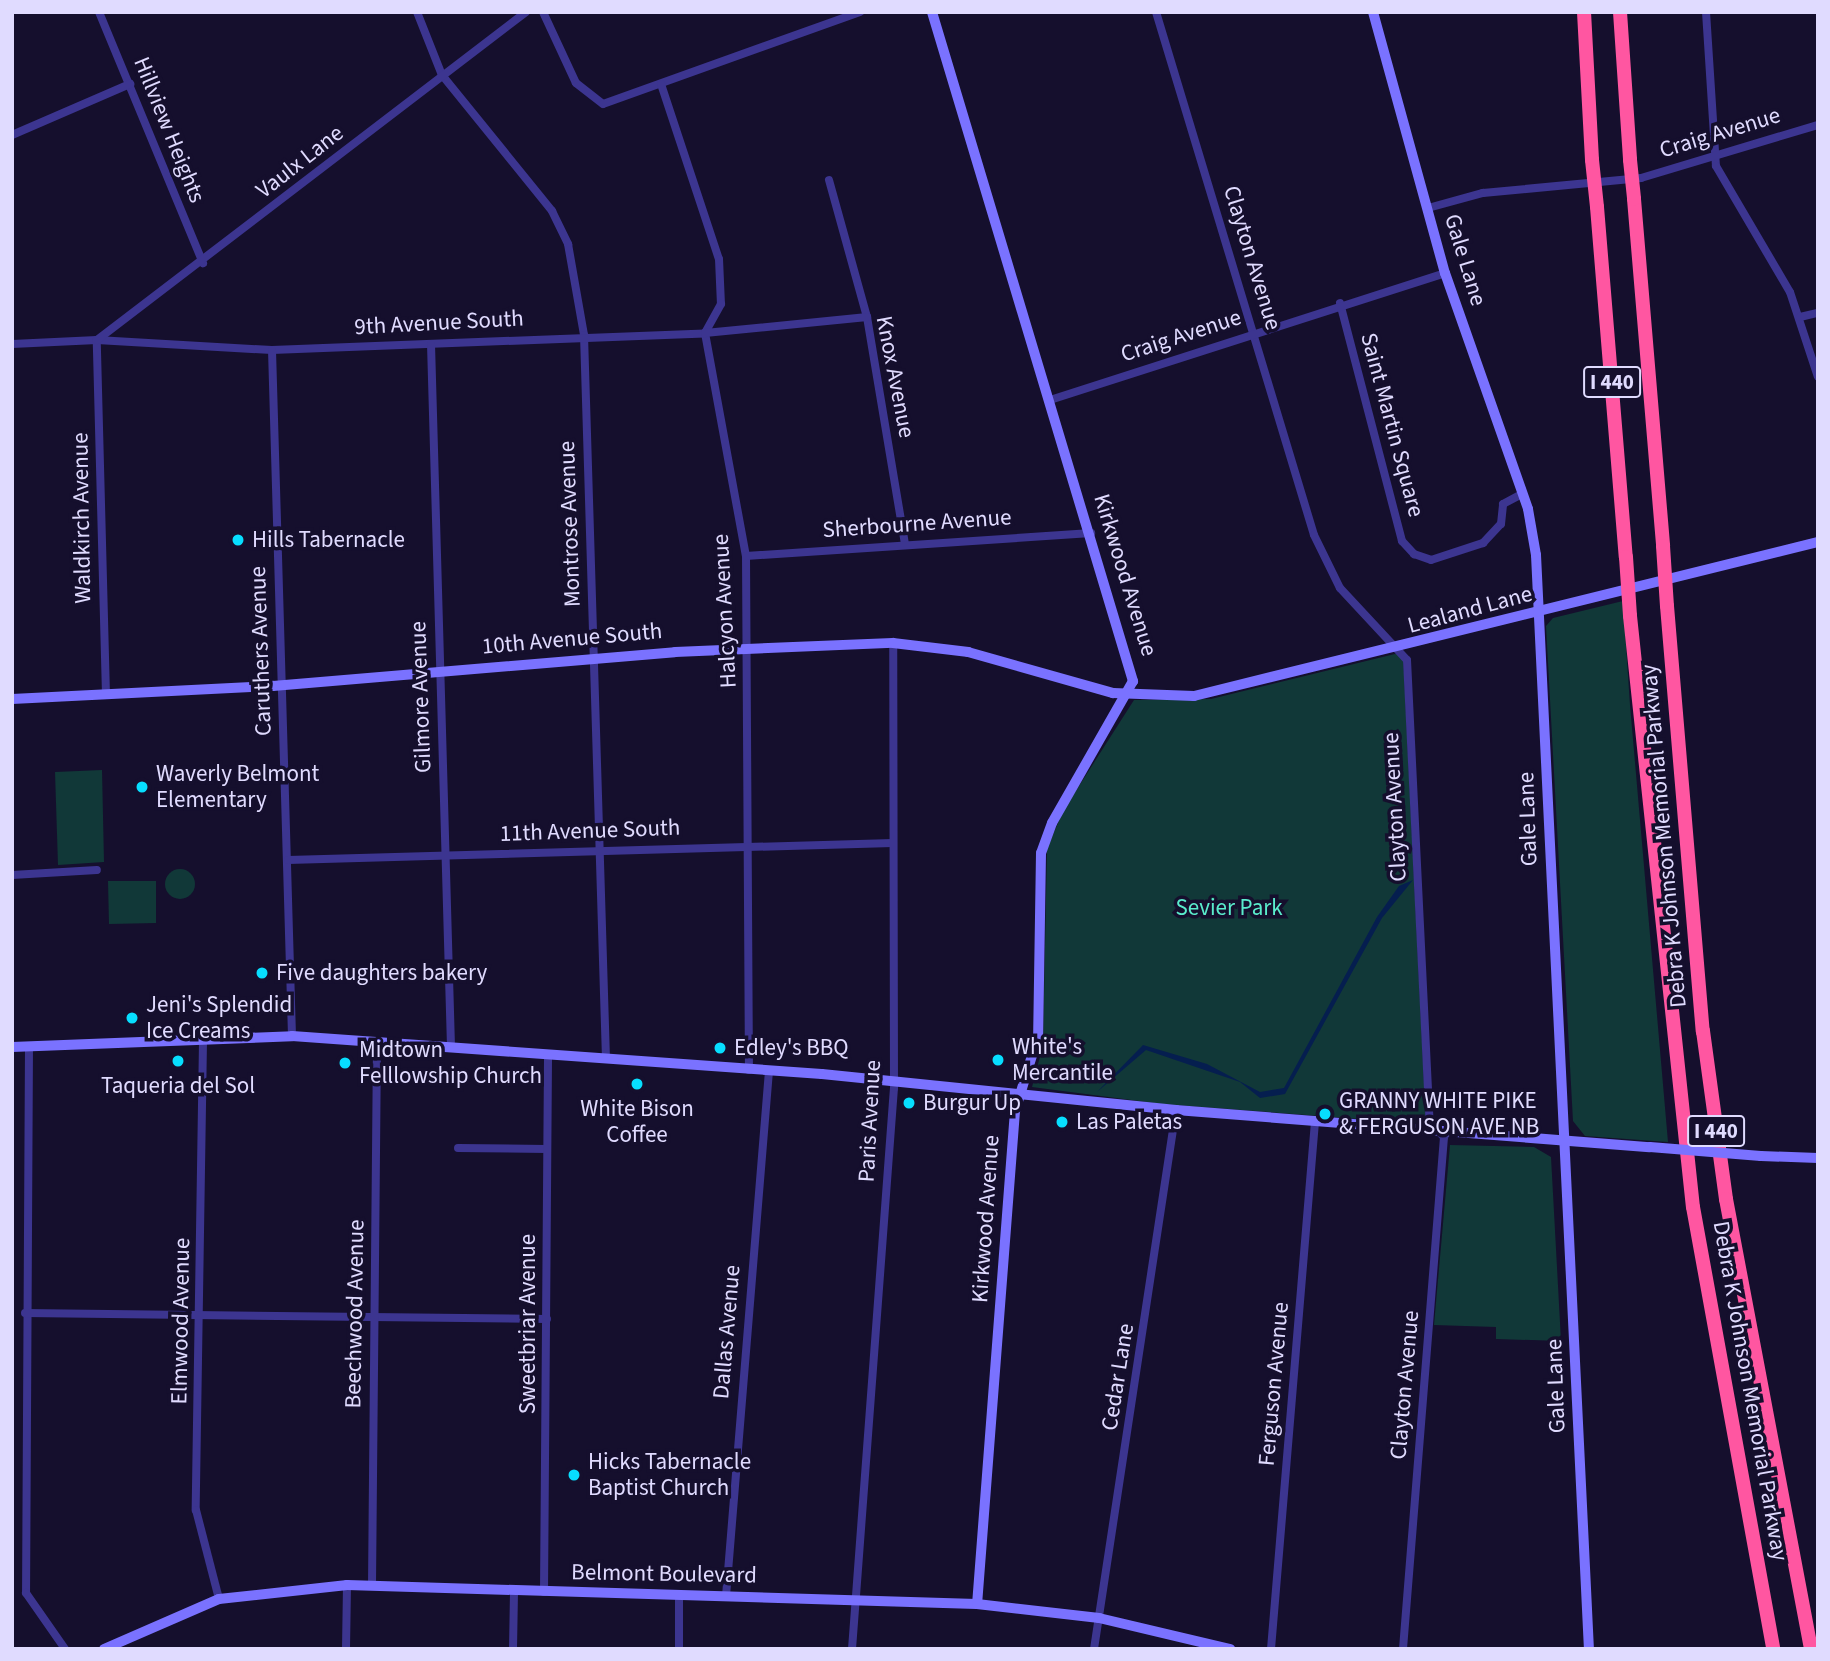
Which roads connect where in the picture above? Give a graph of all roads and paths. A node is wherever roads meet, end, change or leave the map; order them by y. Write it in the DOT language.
graph roads {
  1 [pos="99,12"];
  2 [pos="417,12"];
  3 [pos="526,12"];
  4 [pos="543,12"];
  5 [pos="860,12"];
  6 [pos="932,12"];
  7 [pos="1156,12"];
  8 [pos="1373,12"];
  9 [pos="1584,12"];
  10 [pos="1623,12"];
  11 [pos="1706,12"];
  12 [pos="442,75"];
  13 [pos="661,83"];
  14 [pos="130,84"];
  15 [pos="1818,125"];
  16 [pos="12,135"];
  17 [pos="1713,152"];
  18 [pos="829,180"];
  19 [pos="1428,208"];
  20 [pos="203,263"];
  21 [pos="1445,273"];
  22 [pos="1340,303"];
  23 [pos="1818,313"];
  24 [pos="867,317"];
  25 [pos="1800,317"];
  26 [pos="1255,332"];
  27 [pos="705,333"];
  28 [pos="584,335"];
  29 [pos="97,340"];
  30 [pos="12,344"];
  31 [pos="431,344"];
  32 [pos="272,350"];
  33 [pos="1818,377"];
  34 [pos="1050,400"];
  35 [pos="1522,494"];
  36 [pos="1091,533"];
  37 [pos="1818,542"];
  38 [pos="905,543"];
  39 [pos="746,556"];
  40 [pos="1541,613"];
  41 [pos="893,643"];
  42 [pos="748,649"];
  43 [pos="1402,649"];
  44 [pos="593,659"];
  45 [pos="439,671"];
  46 [pos="281,685"];
  47 [pos="1130,694"];
  48 [pos="106,695"];
  49 [pos="12,699"];
  50 [pos="893,843"];
  51 [pos="748,846"];
  52 [pos="600,851"];
  53 [pos="445,855"];
  54 [pos="288,860"];
  55 [pos="97,870"];
  56 [pos="12,875"];
  57 [pos="292,1036"];
  58 [pos="203,1041"];
  59 [pos="377,1043"];
  60 [pos="29,1046"];
  61 [pos="12,1047"];
  62 [pos="452,1048"];
  63 [pos="548,1056"];
  64 [pos="606,1059"];
  65 [pos="749,1070"];
  66 [pos="769,1071"];
  67 [pos="894,1081"];
  68 [pos="1020,1092"];
  69 [pos="1176,1110"];
  70 [pos="1315,1122"];
  71 [pos="1436,1129"];
  72 [pos="1566,1141"];
  73 [pos="458,1148"];
  74 [pos="547,1149"];
  75 [pos="1818,1158"];
  76 [pos="25,1313"];
  77 [pos="201,1316"];
  78 [pos="374,1317"];
  79 [pos="547,1319"];
  80 [pos="12,1452"];
  81 [pos="24,1452"];
  82 [pos="347,1585"];
  83 [pos="372,1585"];
  84 [pos="514,1592"];
  85 [pos="544,1592"];
  86 [pos="679,1595"];
  87 [pos="726,1596"];
  88 [pos="219,1599"];
  89 [pos="853,1600"];
  90 [pos="977,1604"];
  91 [pos="1099,1618"];
  92 [pos="120,1645"];
  93 [pos="65,1649"];
  94 [pos="104,1649"];
  95 [pos="346,1649"];
  96 [pos="513,1649"];
  97 [pos="679,1649"];
  98 [pos="852,1649"];
  99 [pos="1094,1649"];
  100 [pos="1230,1649"];
  101 [pos="1271,1649"];
  102 [pos="1403,1649"];
  103 [pos="1589,1649"];
  104 [pos="1773,1649"];
  105 [pos="1811,1649"];
  1 -- 14 [label="street, Hillview Heights"];
  2 -- 12 [label="street, Montrose Avenue"];
  3 -- 12 [label="street, Vaulx Lane"];
  4 -- 13 [label="street"];
  5 -- 13 [label="street"];
  6 -- 34 [label="street, Kirkwood Avenue"];
  7 -- 26 [label="street, Clayton Avenue"];
  8 -- 19 [label="street, Gale Lane"];
  9 -- 104 [label="highway, Debra K Johnson Memorial Parkway / I 440, bridge"];
  10 -- 105 [label="highway, Debra K Johnson Memorial Parkway / I 440, bridge"];
  11 -- 17 [label="street"];
  12 -- 20 [label="street, Vaulx Lane"];
  12 -- 28 [label="street, Montrose Avenue"];
  13 -- 27 [label="street"];
  14 -- 16 [label="street"];
  14 -- 20 [label="street, Hillview Heights"];
  15 -- 17 [label="street, Craig Avenue"];
  17 -- 19 [label="street, Craig Avenue"];
  17 -- 25 [label="street"];
  18 -- 24 [label="street, Knox Avenue"];
  19 -- 21 [label="street, Gale Lane"];
  20 -- 29 [label="street, Vaulx Lane"];
  21 -- 22 [label="street, Craig Avenue"];
  21 -- 35 [label="street, Gale Lane"];
  22 -- 26 [label="street, Craig Avenue"];
  22 -- 35 [label="street, Saint Martin Square"];
  23 -- 25 [label="street"];
  24 -- 27 [label="street, 9th Avenue South"];
  24 -- 38 [label="street, Knox Avenue"];
  25 -- 33 [label="street"];
  26 -- 34 [label="street, Craig Avenue"];
  26 -- 43 [label="street, Clayton Avenue"];
  27 -- 28 [label="street, 9th Avenue South"];
  27 -- 39 [label="street, Halcyon Avenue"];
  28 -- 31 [label="street, 9th Avenue South"];
  28 -- 44 [label="street, Montrose Avenue"];
  29 -- 30 [label="street, 9th Avenue South"];
  29 -- 32 [label="street, 9th Avenue South"];
  29 -- 48 [label="street, Waldkirch Avenue"];
  31 -- 32 [label="street, 9th Avenue South"];
  31 -- 45 [label="street, Gilmore Avenue"];
  32 -- 46 [label="street, Caruthers Avenue"];
  34 -- 36 [label="street, Kirkwood Avenue"];
  35 -- 40 [label="street, Gale Lane"];
  36 -- 38 [label="street, Sherbourne Avenue"];
  36 -- 47 [label="street, Kirkwood Avenue"];
  37 -- 40 [label="street, Lealand Lane"];
  38 -- 39 [label="street, Sherbourne Avenue"];
  39 -- 42 [label="street, Halcyon Avenue"];
  40 -- 43 [label="street, Lealand Lane"];
  40 -- 72 [label="street, Gale Lane"];
  41 -- 42 [label="street, 10th Avenue South"];
  41 -- 47 [label="street, 10th Avenue South"];
  41 -- 50 [label="street, Paris Avenue"];
  42 -- 44 [label="street, 10th Avenue South"];
  42 -- 51 [label="street, Halcyon Avenue"];
  43 -- 47 [label="street, Lealand Lane"];
  43 -- 71 [label="street, Clayton Avenue"];
  44 -- 45 [label="street, 10th Avenue South"];
  44 -- 52 [label="street, Montrose Avenue"];
  45 -- 46 [label="street, 10th Avenue South"];
  45 -- 53 [label="street, Gilmore Avenue"];
  46 -- 48 [label="street, 10th Avenue South"];
  46 -- 54 [label="street, Caruthers Avenue"];
  47 -- 68 [label="street, Kirkwood Avenue"];
  48 -- 49 [label="street, 10th Avenue South"];
  50 -- 51 [label="street, 11th Avenue South"];
  50 -- 67 [label="street, Paris Avenue"];
  51 -- 52 [label="street, 11th Avenue South"];
  51 -- 65 [label="street, Halcyon Avenue"];
  52 -- 53 [label="street, 11th Avenue South"];
  52 -- 64 [label="street, Montrose Avenue"];
  53 -- 54 [label="street, 11th Avenue South"];
  53 -- 62 [label="street, Gilmore Avenue"];
  54 -- 57 [label="street, Caruthers Avenue"];
  55 -- 56 [label="street"];
  57 -- 58 [label="street"];
  57 -- 59 [label="street"];
  58 -- 60 [label="street"];
  58 -- 77 [label="street, Elmwood Avenue"];
  59 -- 62 [label="street"];
  59 -- 78 [label="street, Beechwood Avenue"];
  60 -- 61 [label="street"];
  60 -- 76 [label="street"];
  62 -- 63 [label="street"];
  63 -- 64 [label="street"];
  63 -- 74 [label="street, Sweetbriar Avenue"];
  64 -- 65 [label="street"];
  65 -- 66 [label="street"];
  66 -- 67 [label="street"];
  66 -- 87 [label="street, Dallas Avenue"];
  67 -- 68 [label="street"];
  67 -- 89 [label="street, Paris Avenue"];
  68 -- 69 [label="street"];
  68 -- 90 [label="street, Kirkwood Avenue"];
  69 -- 70 [label="street"];
  69 -- 91 [label="street, Cedar Lane"];
  70 -- 71 [label="street"];
  70 -- 101 [label="street, Ferguson Avenue"];
  71 -- 72 [label="street"];
  71 -- 102 [label="street, Clayton Avenue"];
  72 -- 75 [label="street, bridge"];
  72 -- 103 [label="street, Gale Lane"];
  73 -- 74 [label="street"];
  74 -- 79 [label="street, Sweetbriar Avenue"];
  76 -- 77 [label="street"];
  76 -- 81 [label="street"];
  77 -- 78 [label="street"];
  77 -- 88 [label="street, Elmwood Avenue"];
  78 -- 79 [label="street"];
  78 -- 83 [label="street, Beechwood Avenue"];
  79 -- 85 [label="street, Sweetbriar Avenue"];
  80 -- 81 [label="street"];
  81 -- 93 [label="street"];
  82 -- 83 [label="street, Belmont Boulevard"];
  82 -- 88 [label="street, Belmont Boulevard"];
  82 -- 95 [label="street"];
  83 -- 84 [label="street, Belmont Boulevard"];
  84 -- 85 [label="street, Belmont Boulevard"];
  84 -- 96 [label="street"];
  85 -- 86 [label="street, Belmont Boulevard"];
  86 -- 87 [label="street, Belmont Boulevard"];
  86 -- 97 [label="street"];
  87 -- 89 [label="street, Belmont Boulevard"];
  88 -- 92 [label="street, Belmont Boulevard"];
  89 -- 90 [label="street, Belmont Boulevard"];
  89 -- 98 [label="street, Paris Avenue"];
  90 -- 91 [label="street, Belmont Boulevard"];
  91 -- 99 [label="street, Cedar Lane"];
  91 -- 100 [label="street, Belmont Boulevard"];
  92 -- 94 [label="street, Belmont Boulevard"];
}
